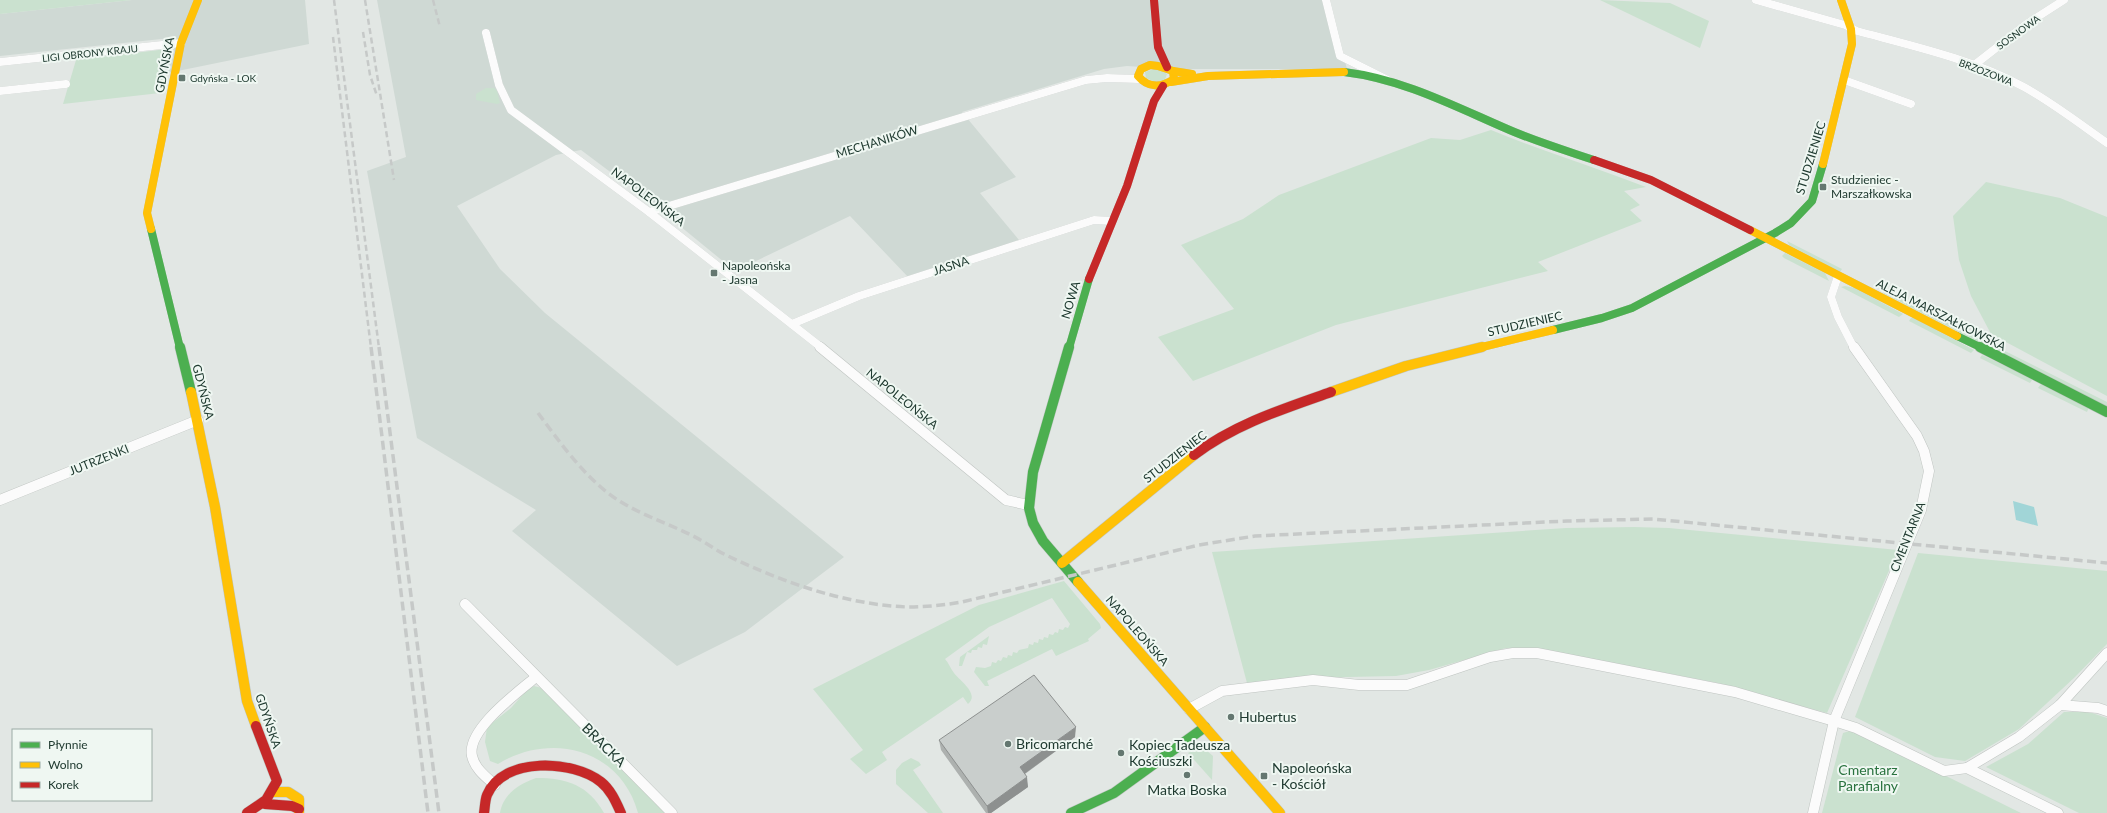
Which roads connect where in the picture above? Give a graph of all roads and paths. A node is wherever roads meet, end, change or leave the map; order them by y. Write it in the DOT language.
graph roads {
  1 [pos="198,0"];
  2 [pos="1154,0"];
  3 [pos="1326,0"];
  4 [pos="1756,0"];
  5 [pos="1841,0"];
  6 [pos="2064,0"];
  7 [pos="1851,29"];
  8 [pos="486,33"];
  9 [pos="180,42"];
  10 [pos="1158,48"];
  11 [pos="0,62"];
  12 [pos="1149,65"];
  13 [pos="1974,66"];
  14 [pos="1170,69"];
  15 [pos="1139,74"];
  16 [pos="1207,77"];
  17 [pos="1388,80"];
  18 [pos="1844,80"];
  19 [pos="66,84"];
  20 [pos="1167,84"];
  21 [pos="1147,85"];
  22 [pos="0,91"];
  23 [pos="1911,104"];
  24 [pos="1150,107"];
  25 [pos="2107,143"];
  26 [pos="649,212"];
  27 [pos="1112,221"];
  28 [pos="1765,238"];
  29 [pos="1838,276"];
  30 [pos="792,324"];
  31 [pos="2107,412"];
  32 [pos="198,420"];
  33 [pos="0,500"];
  34 [pos="1028,505"];
  35 [pos="1062,563"];
  36 [pos="465,604"];
  37 [pos="2107,653"];
  38 [pos="536,677"];
  39 [pos="2060,705"];
  40 [pos="1189,709"];
  41 [pos="2107,711"];
  42 [pos="1834,721"];
  43 [pos="1205,727"];
  44 [pos="1967,768"];
  45 [pos="494,784"];
  46 [pos="274,792"];
  47 [pos="265,804"];
  48 [pos="299,811"];
  49 [pos="248,813"];
  50 [pos="484,813"];
  51 [pos="621,813"];
  52 [pos="672,813"];
  53 [pos="1071,813"];
  54 [pos="1280,813"];
  55 [pos="1813,813"];
  56 [pos="2058,813"];
  1 -- 9 [label="main road, GDYŃSKA"];
  2 -- 10 [label="main road"];
  3 -- 17 [label="street"];
  4 -- 7 [label="street, BRZOZOWA"];
  5 -- 7 [label="main road, STUDZIENIEC"];
  6 -- 13 [label="street, SOSNOWA"];
  7 -- 13 [label="street, BRZOZOWA"];
  7 -- 18 [label="main road, STUDZIENIEC"];
  8 -- 26 [label="street, NAPOLEOŃSKA"];
  9 -- 11 [label="street, LIGI OBRONY KRAJU"];
  9 -- 32 [label="main road, GDYŃSKA"];
  10 -- 12 [label="main road"];
  10 -- 14 [label="main road"];
  12 -- 14 [label="main road"];
  12 -- 15 [label="main road"];
  13 -- 25 [label="street, BRZOZOWA"];
  14 -- 16 [label="main road"];
  14 -- 20 [label="main road, NOWA"];
  15 -- 21 [label="main road"];
  15 -- 26 [label="street, MECHANIKÓW"];
  16 -- 17 [label="main road, ALEJA MARSZAŁKOWSKA"];
  16 -- 20 [label="main road"];
  17 -- 28 [label="main road, ALEJA MARSZAŁKOWSKA"];
  18 -- 23 [label="street"];
  18 -- 28 [label="main road, STUDZIENIEC"];
  19 -- 22 [label="street"];
  20 -- 21 [label="main road"];
  20 -- 24 [label="main road, NOWA"];
  21 -- 24 [label="main road, NOWA"];
  24 -- 27 [label="main road, NOWA"];
  26 -- 30 [label="street, NAPOLEOŃSKA"];
  27 -- 30 [label="street, JASNA"];
  27 -- 34 [label="main road, NOWA"];
  28 -- 29 [label="main road, ALEJA MARSZAŁKOWSKA"];
  28 -- 35 [label="main road, STUDZIENIEC"];
  29 -- 31 [label="main road, ALEJA MARSZAŁKOWSKA"];
  29 -- 42 [label="street, CMENTARNA"];
  30 -- 34 [label="street, NAPOLEOŃSKA"];
  32 -- 33 [label="street, JUTRZENKI"];
  32 -- 46 [label="main road, GDYŃSKA"];
  34 -- 35 [label="main road, NAPOLEOŃSKA"];
  35 -- 40 [label="main road, NAPOLEOŃSKA"];
  36 -- 38 [label="street, BRACKA"];
  37 -- 39 [label="street"];
  38 -- 45 [label="street"];
  38 -- 52 [label="street, BRACKA"];
  39 -- 41 [label="street"];
  39 -- 44 [label="street"];
  40 -- 42 [label="street"];
  40 -- 43 [label="main road, NAPOLEOŃSKA"];
  42 -- 44 [label="street"];
  42 -- 55 [label="street, CMENTARNA"];
  43 -- 53 [label="main road"];
  43 -- 54 [label="main road, NAPOLEOŃSKA"];
  44 -- 56 [label="street"];
  45 -- 50 [label="main road"];
  45 -- 51 [label="main road"];
  46 -- 47 [label="main road"];
  46 -- 48 [label="main road"];
  47 -- 48 [label="main road"];
  47 -- 49 [label="main road"];
}
